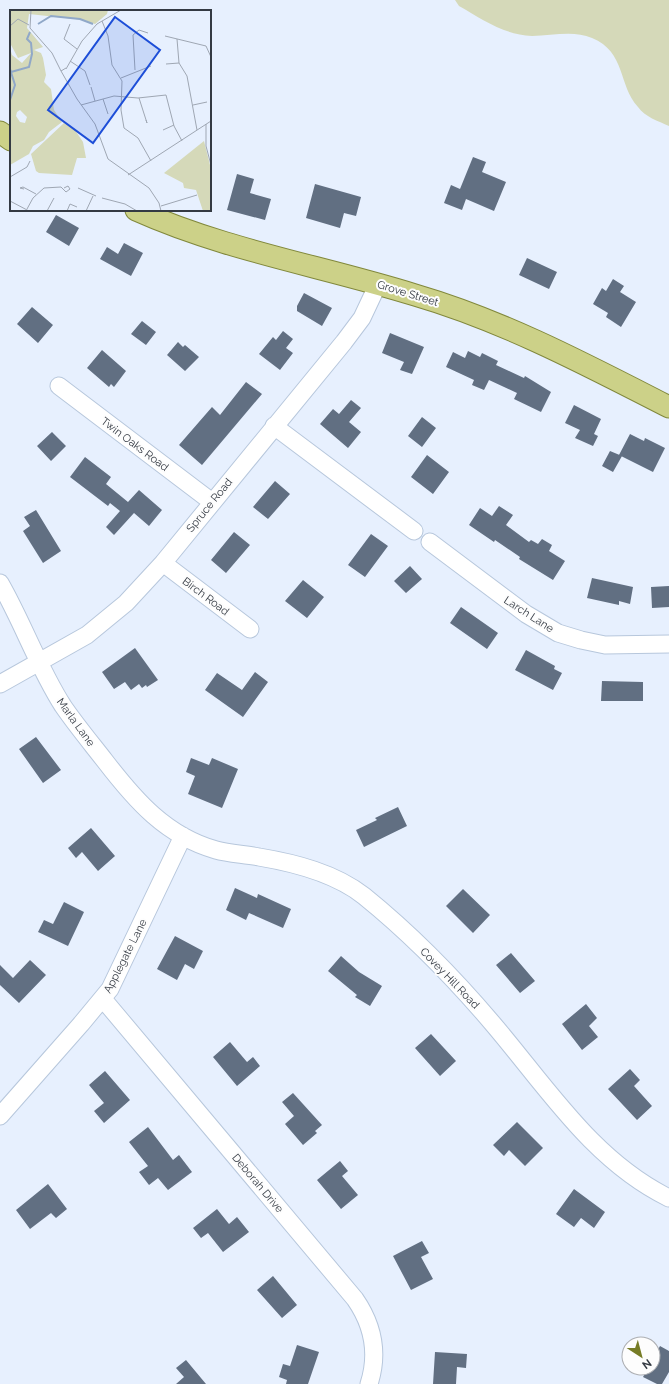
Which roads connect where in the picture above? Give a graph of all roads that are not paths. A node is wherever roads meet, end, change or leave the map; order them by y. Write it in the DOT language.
graph roads {
  1 [pos="0,132"];
  2 [pos="10,139"];
  3 [pos="139,211"];
  4 [pos="378,284"];
  5 [pos="59,386"];
  6 [pos="669,406"];
  7 [pos="274,426"];
  8 [pos="212,502"];
  9 [pos="414,531"];
  10 [pos="430,542"];
  11 [pos="163,563"];
  12 [pos="0,583"];
  13 [pos="250,629"];
  14 [pos="669,644"];
  15 [pos="40,662"];
  16 [pos="0,684"];
  17 [pos="182,836"];
  18 [pos="103,999"];
  19 [pos="0,1116"];
  20 [pos="669,1198"];
  21 [pos="370,1384"];
  1 -- 2 [label="main road"];
  3 -- 4 [label="main road, Grove Street"];
  4 -- 6 [label="main road, Grove Street"];
  4 -- 7 [label="street, Spruce Road"];
  5 -- 8 [label="street, Twin Oaks Road"];
  7 -- 8 [label="street, Spruce Road"];
  7 -- 9 [label="street"];
  8 -- 11 [label="street, Spruce Road"];
  10 -- 14 [label="street, Larch Lane"];
  11 -- 13 [label="street, Birch Road"];
  11 -- 15 [label="street, Spruce Road"];
  12 -- 15 [label="street, Marla Lane"];
  15 -- 16 [label="street, Spruce Road"];
  15 -- 17 [label="street, Marla Lane"];
  17 -- 18 [label="street, Applegate Lane"];
  17 -- 20 [label="street, Covey Hill Road"];
  18 -- 19 [label="street, Applegate Lane"];
  18 -- 21 [label="street, Deborah Drive"];
}
